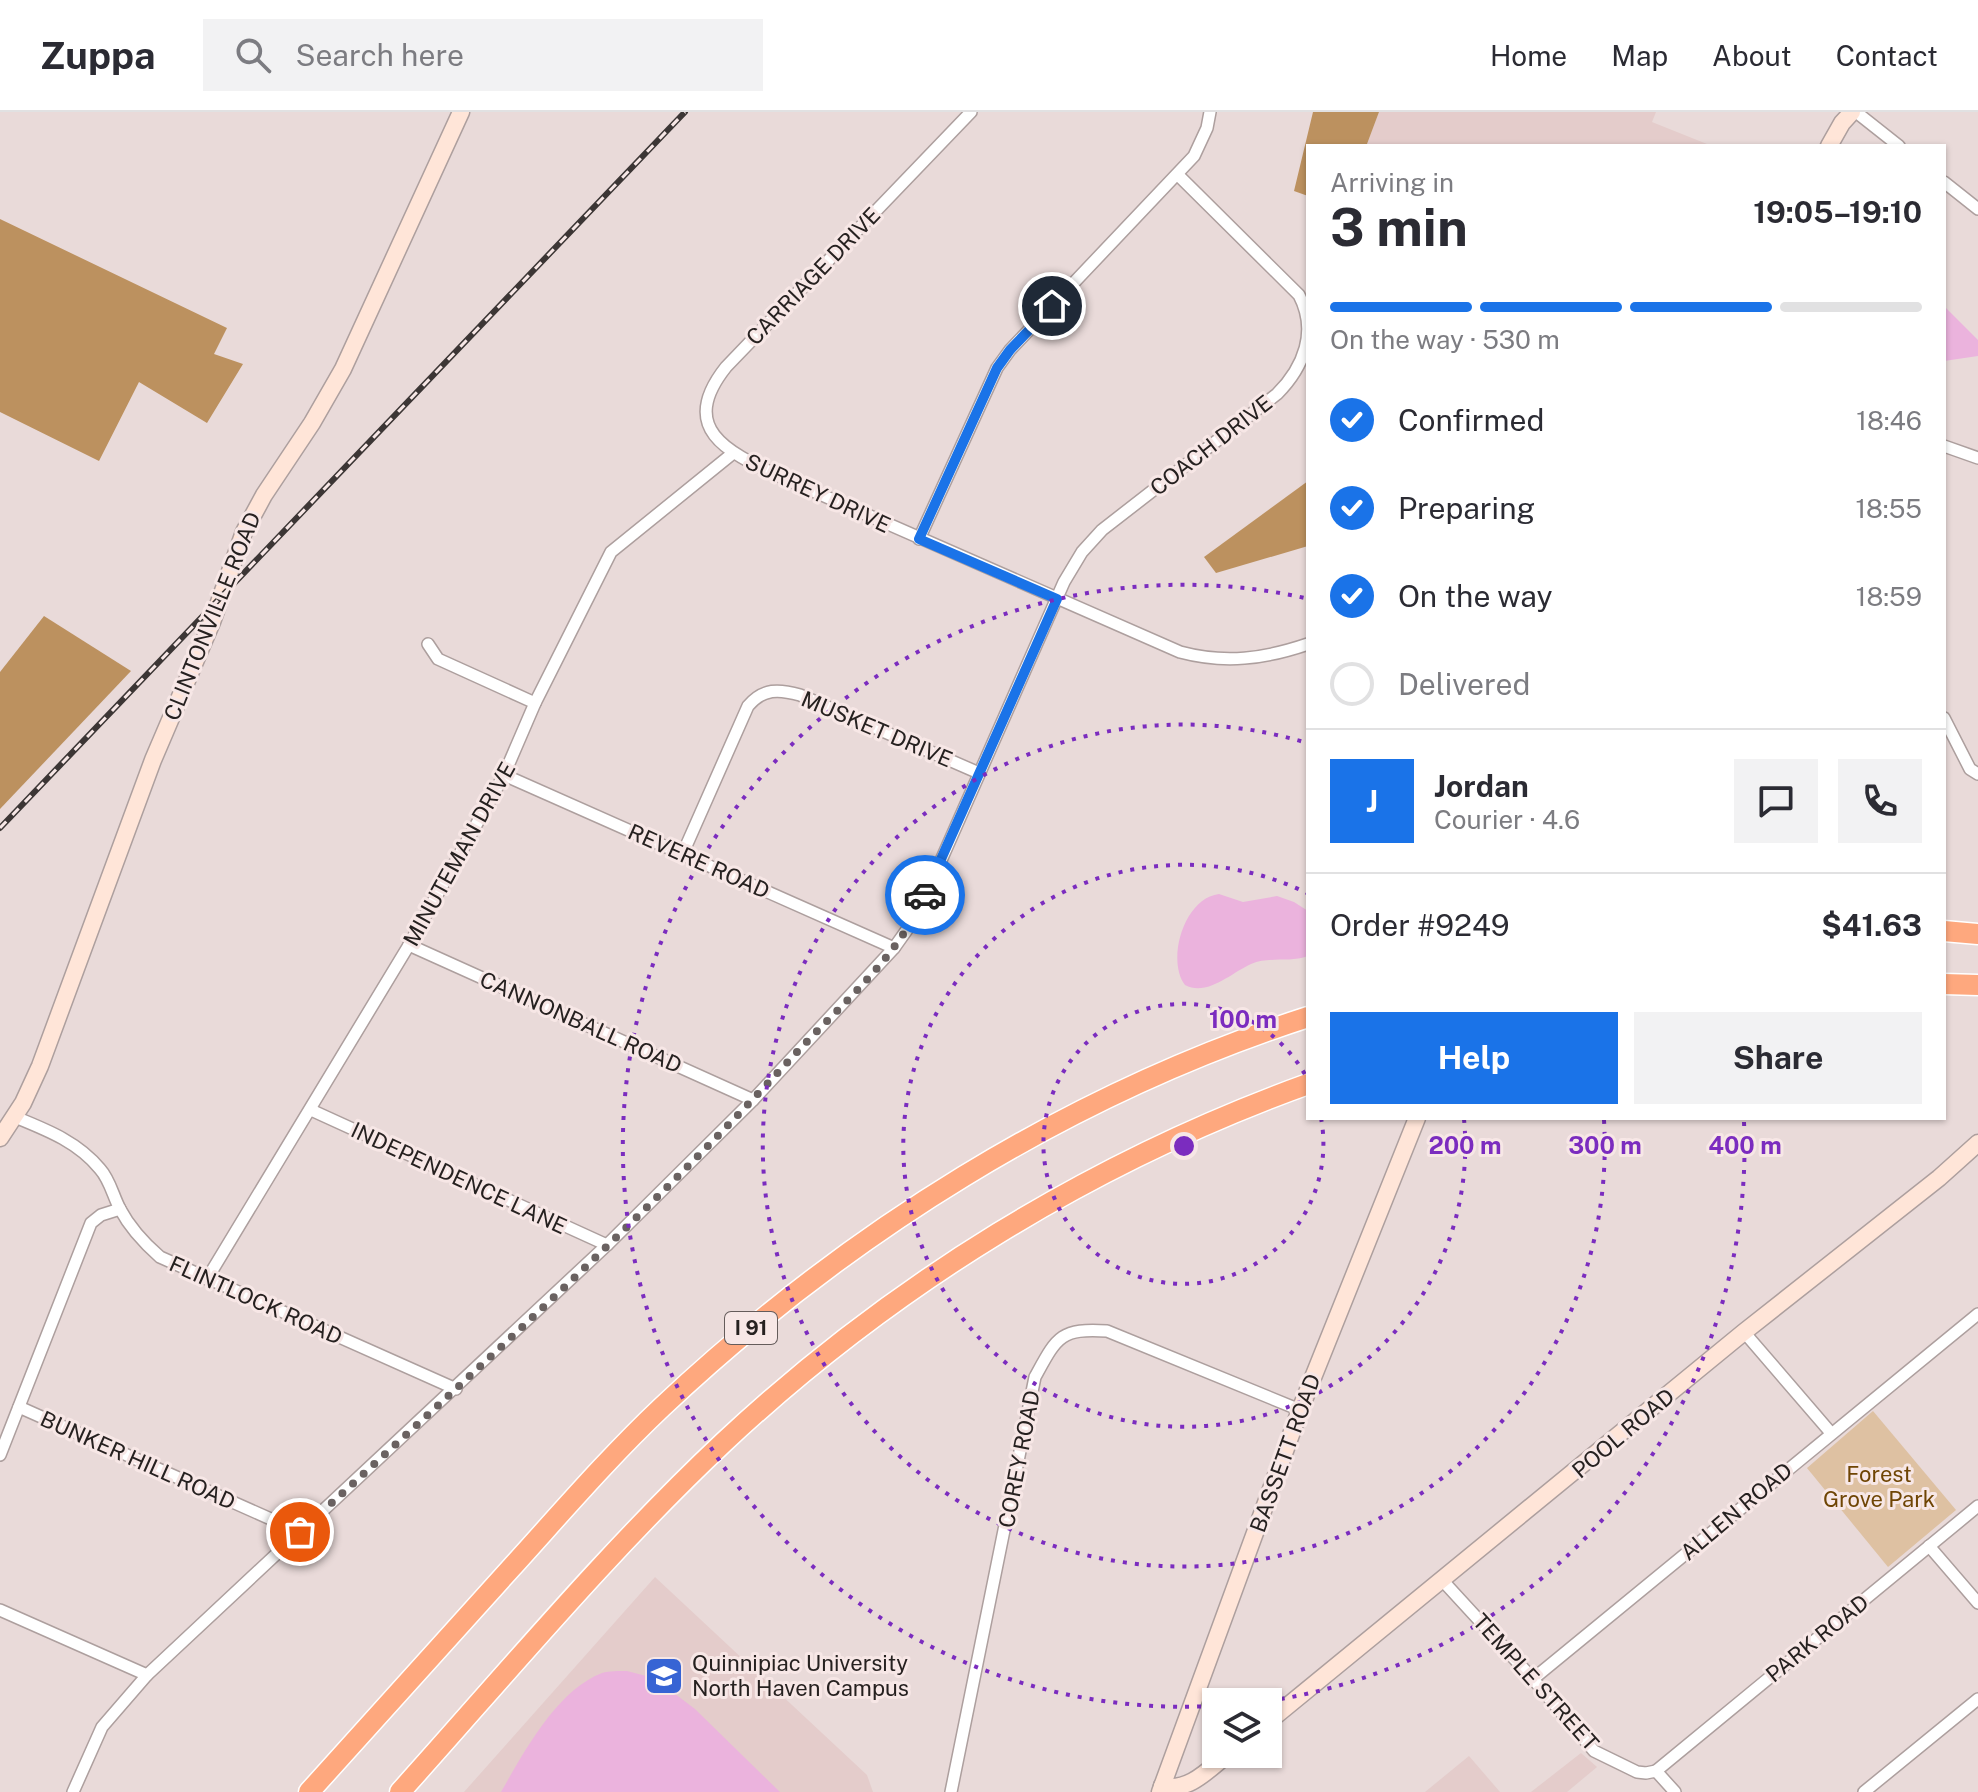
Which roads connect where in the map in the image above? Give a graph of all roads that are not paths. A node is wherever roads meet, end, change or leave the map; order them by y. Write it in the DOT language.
graph roads {
  1 [pos="461,112"];
  2 [pos="971,112"];
  3 [pos="1210,112"];
  4 [pos="1854,112"];
  5 [pos="1830,144"];
  6 [pos="1896,144"];
  7 [pos="1178,175"];
  8 [pos="1946,184"];
  9 [pos="1978,209"];
  10 [pos="1306,326"];
  11 [pos="1306,347"];
  12 [pos="1946,447"];
  13 [pos="732,454"];
  14 [pos="1978,458"];
  15 [pos="919,539"];
  16 [pos="1057,599"];
  17 [pos="428,644"];
  18 [pos="1306,645"];
  19 [pos="535,703"];
  20 [pos="1946,722"];
  21 [pos="979,773"];
  22 [pos="1978,774"];
  23 [pos="504,775"];
  24 [pos="683,853"];
  25 [pos="1946,931"];
  26 [pos="1978,934"];
  27 [pos="409,945"];
  28 [pos="894,948"];
  29 [pos="1946,984"];
  30 [pos="1978,985"];
  31 [pos="1306,1018"];
  32 [pos="1306,1085"];
  33 [pos="753,1100"];
  34 [pos="311,1110"];
  35 [pos="15,1117"];
  36 [pos="1416,1120"];
  37 [pos="0,1138"];
  38 [pos="1978,1143"];
  39 [pos="120,1209"];
  40 [pos="607,1245"];
  41 [pos="207,1279"];
  42 [pos="1978,1314"];
  43 [pos="1744,1332"];
  44 [pos="456,1389"];
  45 [pos="19,1407"];
  46 [pos="1300,1410"];
  47 [pos="1831,1433"];
  48 [pos="0,1455"];
  49 [pos="1978,1506"];
  50 [pos="300,1532"];
  51 [pos="1929,1546"];
  52 [pos="1443,1581"];
  53 [pos="1978,1603"];
  54 [pos="0,1610"];
  55 [pos="147,1675"];
  56 [pos="1533,1679"];
  57 [pos="1978,1699"];
  58 [pos="1282,1711"];
  59 [pos="1210,1768"];
  60 [pos="1656,1771"];
  61 [pos="1161,1789"];
  62 [pos="73,1792"];
  63 [pos="309,1792"];
  64 [pos="400,1792"];
  65 [pos="951,1792"];
  66 [pos="1675,1792"];
  67 [pos="1864,1792"];
  1 -- 35 [label="street, CLINTONVILLE ROAD"];
  2 -- 13 [label="street, CARRIAGE DRIVE"];
  3 -- 7 [label="street"];
  4 -- 5 [label="street"];
  4 -- 6 [label="street"];
  7 -- 10 [label="street, COACH DRIVE"];
  7 -- 15 [label="street"];
  8 -- 9 [label="street"];
  11 -- 16 [label="street, COACH DRIVE"];
  12 -- 14 [label="street"];
  13 -- 15 [label="street, SURREY DRIVE"];
  13 -- 19 [label="street, MINUTEMAN DRIVE"];
  15 -- 16 [label="street, SURREY DRIVE"];
  16 -- 18 [label="street, SURREY DRIVE"];
  16 -- 21 [label="street, COACH DRIVE"];
  17 -- 19 [label="street"];
  19 -- 23 [label="street, MINUTEMAN DRIVE"];
  20 -- 22 [label="street"];
  21 -- 24 [label="street, MUSKET DRIVE"];
  21 -- 28 [label="street, COACH DRIVE"];
  23 -- 24 [label="street, REVERE ROAD"];
  23 -- 27 [label="street, MINUTEMAN DRIVE"];
  24 -- 28 [label="street, REVERE ROAD"];
  25 -- 26 [label="highway"];
  27 -- 33 [label="street, CANNONBALL ROAD"];
  27 -- 34 [label="street, MINUTEMAN DRIVE"];
  28 -- 33 [label="street, COACH DRIVE"];
  29 -- 30 [label="highway"];
  31 -- 63 [label="highway, I 91"];
  32 -- 64 [label="highway"];
  33 -- 40 [label="street, COACH DRIVE"];
  34 -- 40 [label="street, INDEPENDENCE LANE"];
  34 -- 41 [label="street, MINUTEMAN DRIVE"];
  35 -- 37 [label="street, CLINTONVILLE ROAD"];
  35 -- 39 [label="street, FLINTLOCK ROAD"];
  36 -- 46 [label="street, BASSETT ROAD"];
  38 -- 43 [label="street, POOL ROAD"];
  39 -- 41 [label="street, FLINTLOCK ROAD"];
  39 -- 45 [label="street"];
  40 -- 44 [label="street, COACH DRIVE"];
  41 -- 44 [label="street, FLINTLOCK ROAD"];
  42 -- 47 [label="street, ALLEN ROAD"];
  43 -- 47 [label="street"];
  43 -- 52 [label="street, POOL ROAD"];
  44 -- 50 [label="street, COACH DRIVE"];
  45 -- 48 [label="street"];
  45 -- 50 [label="street, BUNKER HILL ROAD"];
  46 -- 61 [label="street, BASSETT ROAD"];
  46 -- 65 [label="street, COREY ROAD"];
  47 -- 56 [label="street, ALLEN ROAD"];
  49 -- 51 [label="street, PARK ROAD"];
  50 -- 55 [label="street, COACH DRIVE"];
  51 -- 53 [label="street"];
  51 -- 60 [label="street, PARK ROAD"];
  52 -- 56 [label="street, TEMPLE STREET"];
  52 -- 58 [label="street, POOL ROAD"];
  54 -- 55 [label="street"];
  55 -- 62 [label="street, COACH DRIVE"];
  56 -- 60 [label="street, TEMPLE STREET"];
  57 -- 67 [label="street"];
  59 -- 61 [label="street"];
  60 -- 66 [label="street"];
}
